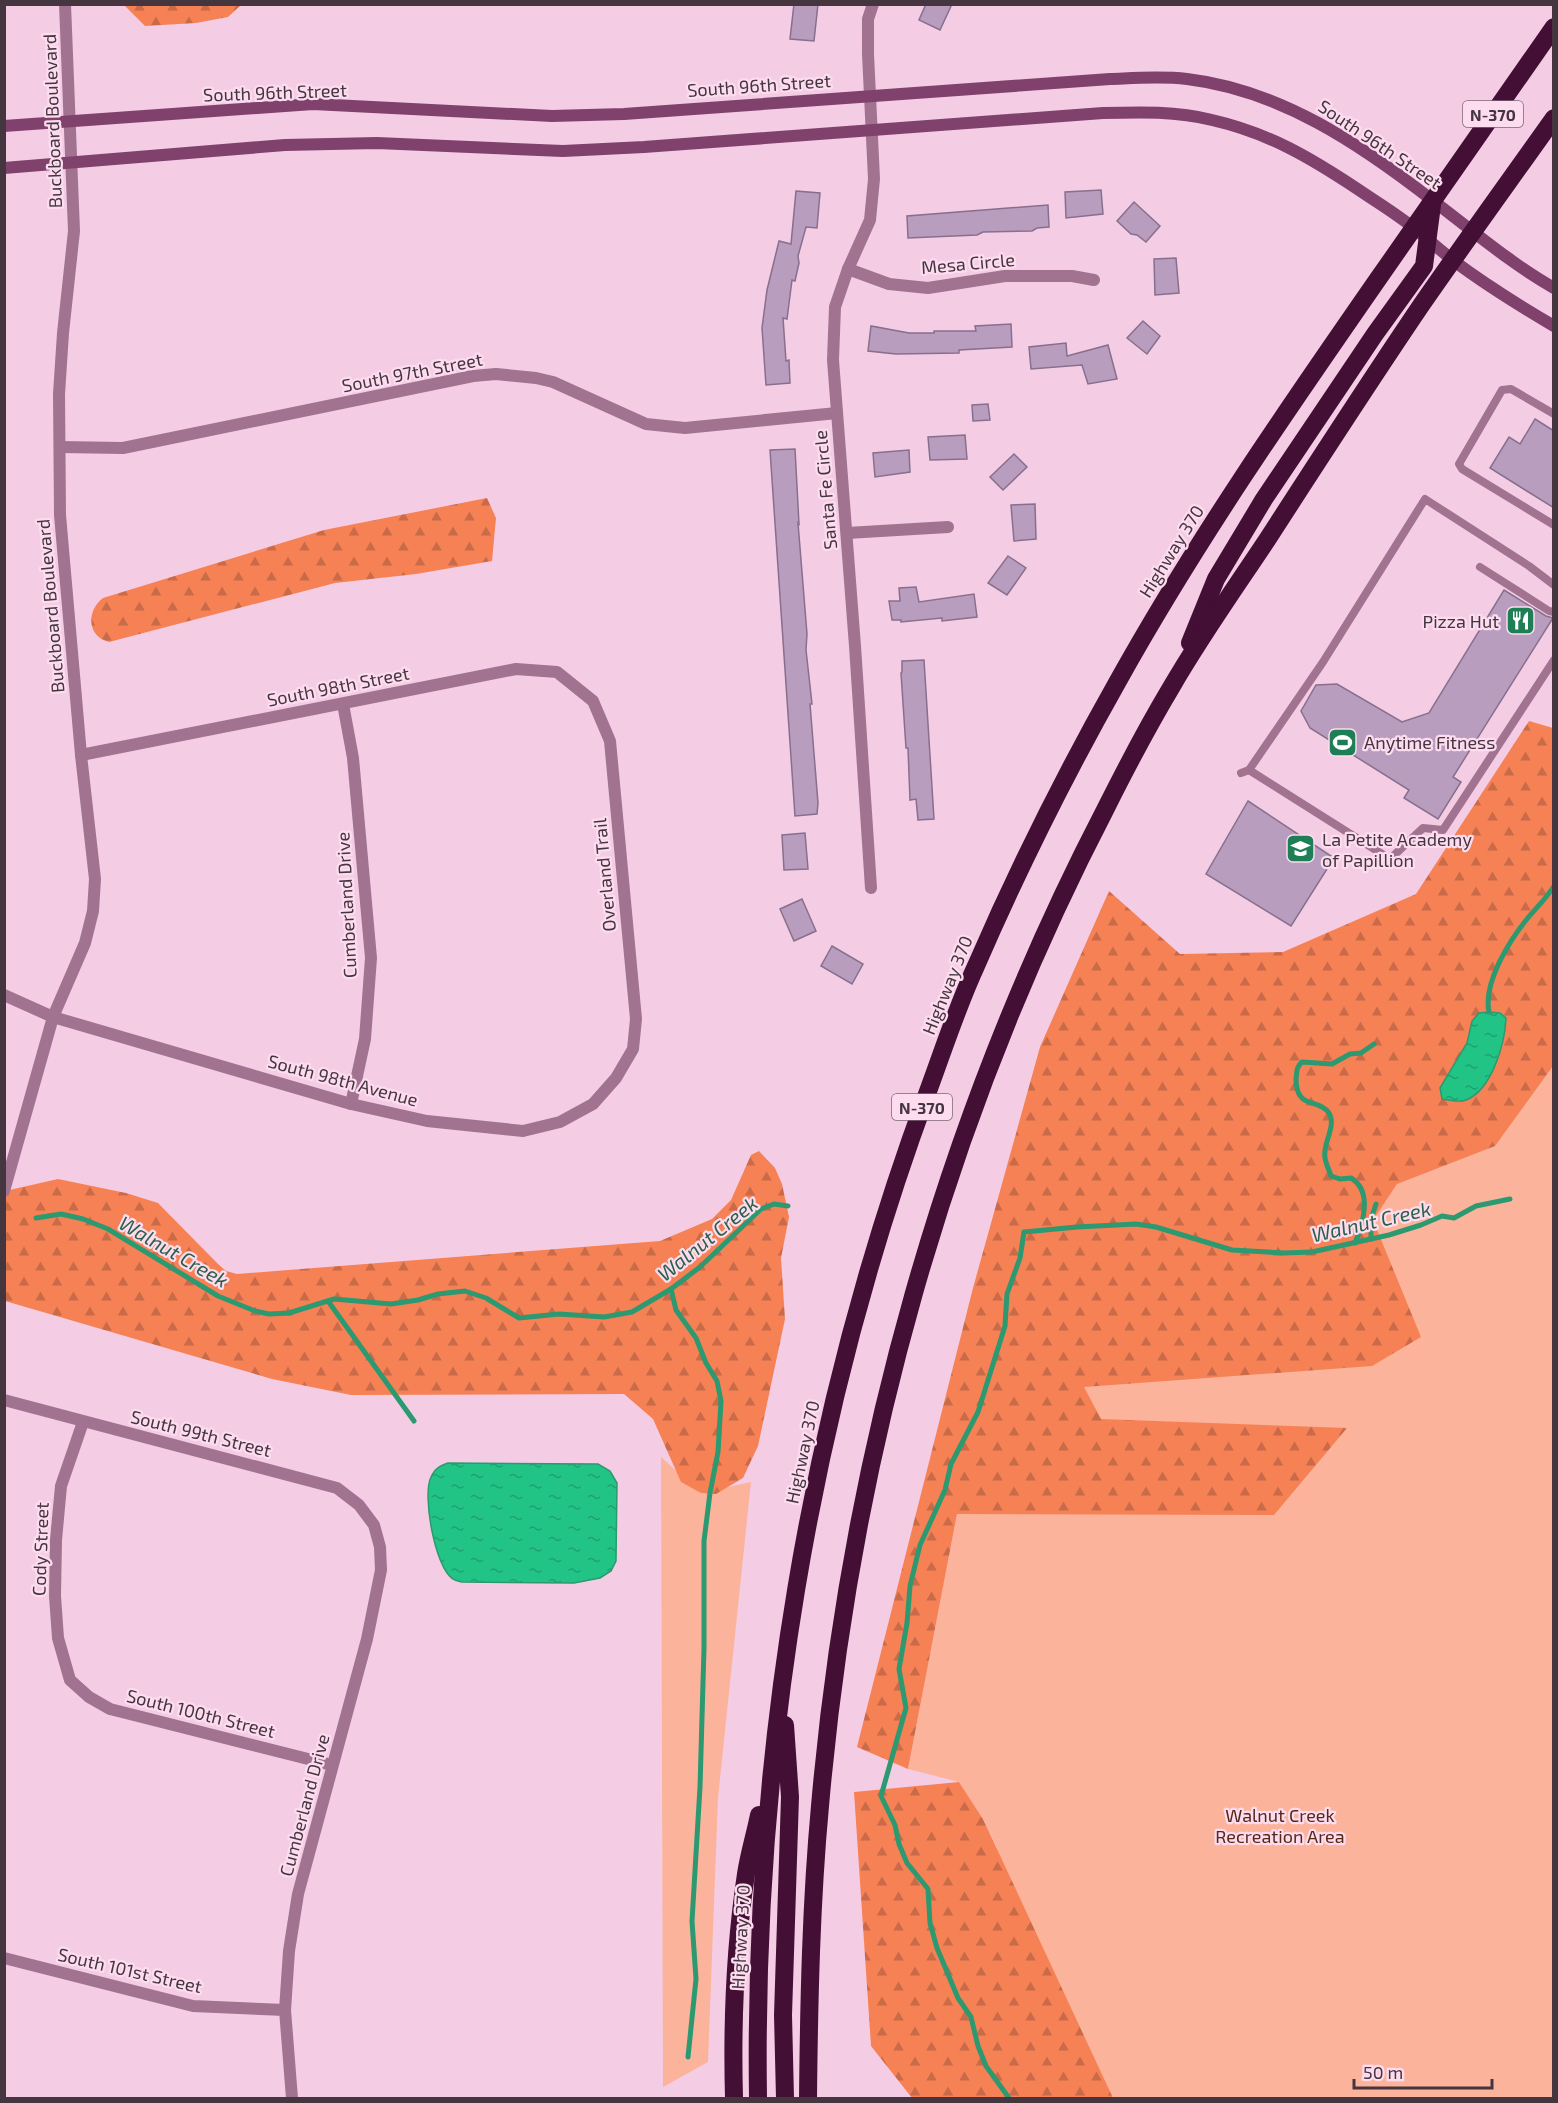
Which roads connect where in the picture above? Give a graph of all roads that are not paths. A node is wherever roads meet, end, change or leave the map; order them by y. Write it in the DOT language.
graph roads {
  1 [pos="65,4"];
  2 [pos="873,4"];
  3 [pos="1554,27"];
  4 [pos="870,96"];
  5 [pos="1554,118"];
  6 [pos="70,122"];
  7 [pos="4,126"];
  8 [pos="872,130"];
  9 [pos="72,163"];
  10 [pos="4,168"];
  11 [pos="1433,200"];
  12 [pos="1473,233"];
  13 [pos="1421,234"];
  14 [pos="1454,261"];
  15 [pos="848,269"];
  16 [pos="1094,280"];
  17 [pos="1554,288"];
  18 [pos="1554,326"];
  19 [pos="837,413"];
  20 [pos="1554,414"];
  21 [pos="60,447"];
  22 [pos="1554,525"];
  23 [pos="948,527"];
  24 [pos="847,533"];
  25 [pos="1480,567"];
  26 [pos="1554,585"];
  27 [pos="1554,612"];
  28 [pos="1554,660"];
  29 [pos="1173,684"];
  30 [pos="593,701"];
  31 [pos="343,704"];
  32 [pos="81,755"];
  33 [pos="871,888"];
  34 [pos="4,995"];
  35 [pos="53,1017"];
  36 [pos="633,1049"];
  37 [pos="351,1104"];
  38 [pos="4,1191"];
  39 [pos="4,1400"];
  40 [pos="83,1422"];
  41 [pos="374,1525"];
  42 [pos="70,1680"];
  43 [pos="782,1687"];
  44 [pos="774,1752"];
  45 [pos="332,1765"];
  46 [pos="4,1959"];
  47 [pos="285,2010"];
  48 [pos="292,2098"];
  49 [pos="734,2098"];
  50 [pos="758,2098"];
  51 [pos="785,2098"];
  52 [pos="808,2098"];
  1 -- 6 [label="street, Buckboard Boulevard"];
  2 -- 4 [label="street, Santa Fe Circle"];
  3 -- 11 [label="highway, N-370"];
  4 -- 6 [label="main road, South 96th Street"];
  4 -- 8 [label="street, Santa Fe Circle"];
  4 -- 11 [label="main road, South 96th Street"];
  5 -- 12 [label="highway, N-370"];
  6 -- 7 [label="main road, South 96th Street"];
  6 -- 9 [label="street, Buckboard Boulevard"];
  8 -- 9 [label="main road"];
  8 -- 13 [label="main road"];
  8 -- 15 [label="street, Santa Fe Circle"];
  9 -- 10 [label="main road"];
  9 -- 21 [label="street, Buckboard Boulevard"];
  11 -- 12 [label="main road, South 96th Street"];
  11 -- 13 [label="highway"];
  12 -- 14 [label="highway, N-370"];
  12 -- 17 [label="main road, South 96th Street"];
  13 -- 14 [label="main road"];
  13 -- 29 [label="highway"];
  13 -- 43 [label="highway, Highway 370 / N-370"];
  14 -- 18 [label="main road"];
  14 -- 29 [label="highway, N-370"];
  15 -- 16 [label="street, Mesa Circle"];
  15 -- 19 [label="street, Santa Fe Circle"];
  19 -- 21 [label="street, South 97th Street"];
  19 -- 24 [label="street, Santa Fe Circle"];
  20 -- 22 [label="lane"];
  21 -- 32 [label="street, Buckboard Boulevard"];
  23 -- 24 [label="street"];
  24 -- 33 [label="street, Santa Fe Circle"];
  25 -- 27 [label="lane"];
  26 -- 28 [label="lane"];
  29 -- 52 [label="highway, N-370"];
  30 -- 31 [label="street, South 98th Street"];
  30 -- 36 [label="street, Overland Trail"];
  31 -- 32 [label="street, South 98th Street"];
  31 -- 37 [label="street, Cumberland Drive"];
  32 -- 35 [label="street, Buckboard Boulevard"];
  34 -- 35 [label="street, South 98th Avenue"];
  35 -- 37 [label="street, South 98th Avenue"];
  35 -- 38 [label="street, Buckboard Boulevard"];
  36 -- 37 [label="street, South 98th Avenue"];
  39 -- 40 [label="street, South 99th Street"];
  40 -- 41 [label="street, South 99th Street"];
  40 -- 42 [label="street, Cody Street"];
  41 -- 45 [label="street, Cumberland Drive"];
  42 -- 45 [label="street, South 100th Street"];
  43 -- 44 [label="highway, Highway 370 / N-370"];
  43 -- 51 [label="highway"];
  44 -- 49 [label="highway"];
  44 -- 50 [label="highway, Highway 370 / N-370"];
  45 -- 47 [label="street, Cumberland Drive"];
  46 -- 47 [label="street, South 101st Street"];
  47 -- 48 [label="street, Cumberland Drive"];
}
